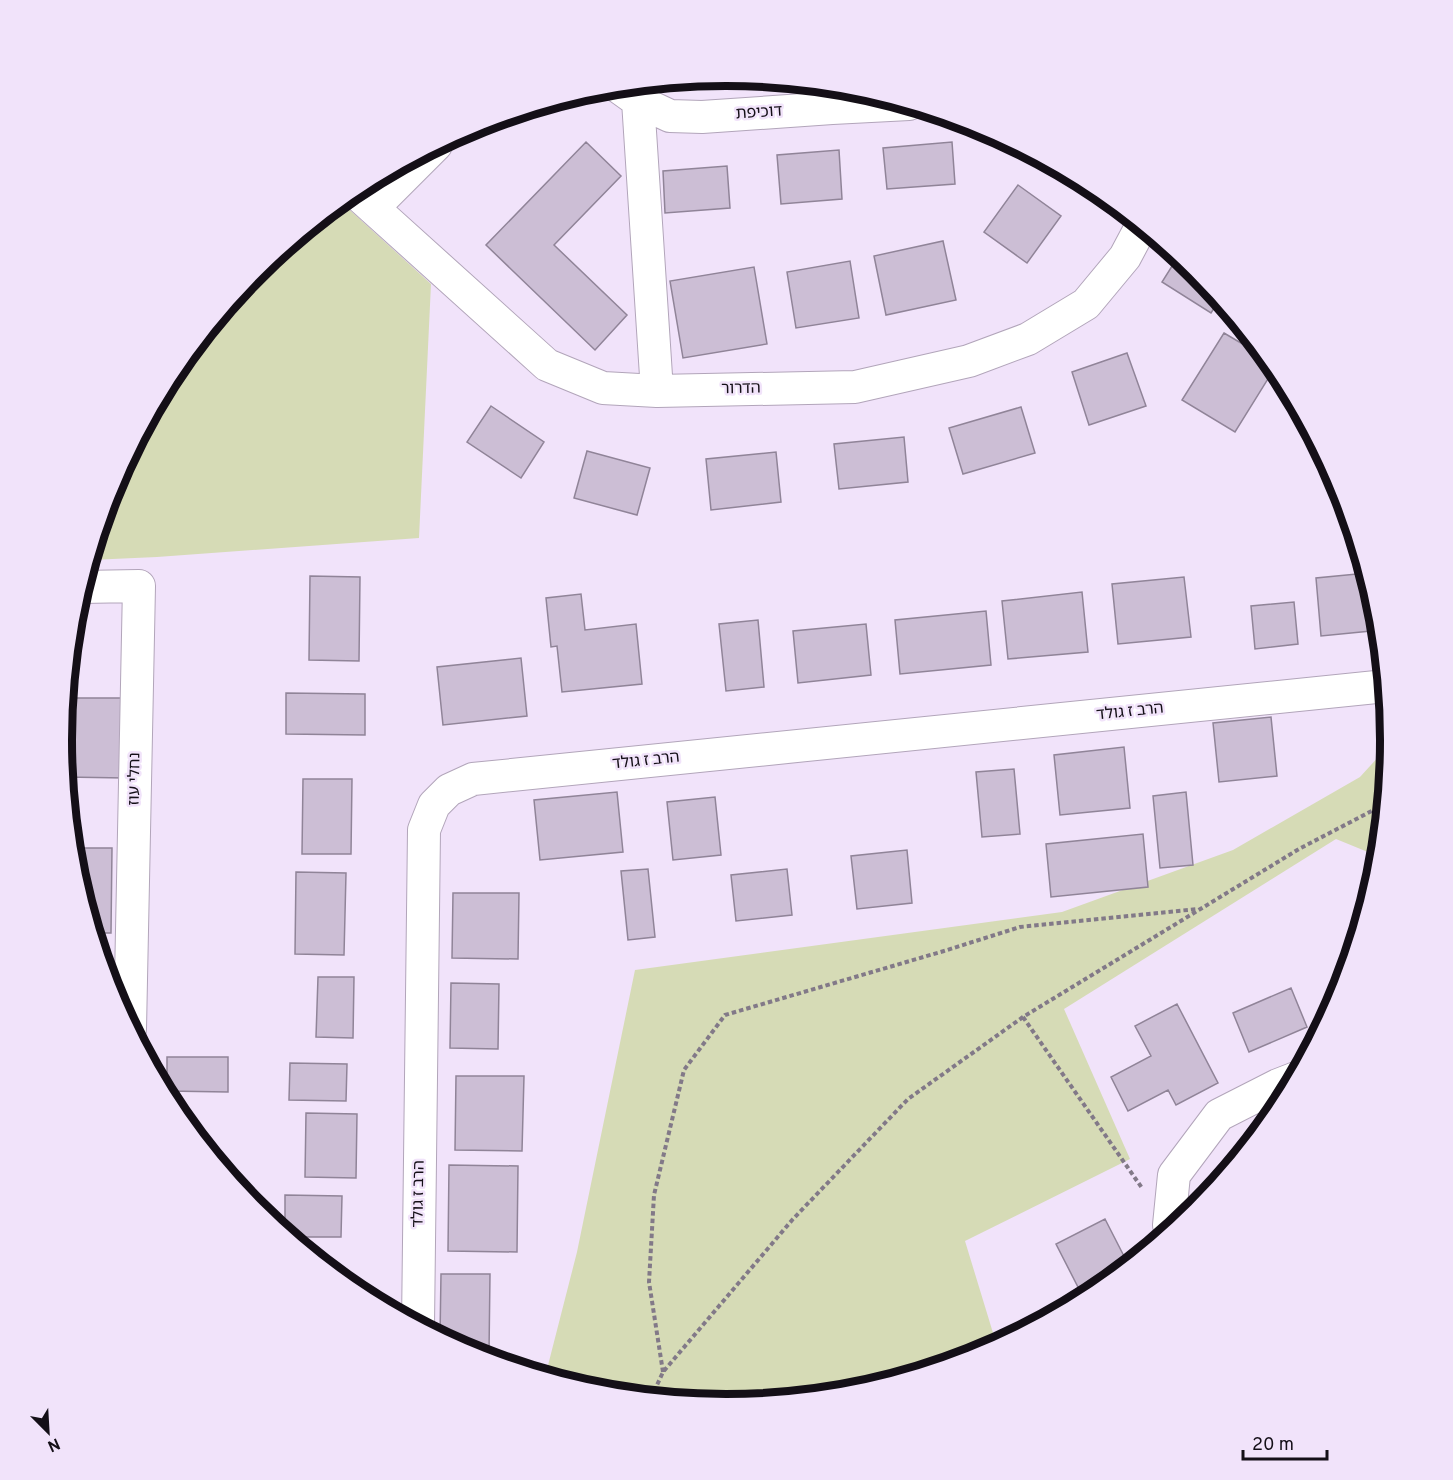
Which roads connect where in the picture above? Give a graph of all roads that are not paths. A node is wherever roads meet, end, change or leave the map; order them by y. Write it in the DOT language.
graph roads {
  1 [pos="628,93"];
  2 [pos="885,105"];
  3 [pos="393,177"];
  4 [pos="363,199"];
  5 [pos="1138,232"];
  6 [pos="657,391"];
  7 [pos="91,587"];
  8 [pos="1379,687"];
  9 [pos="130,1009"];
  10 [pos="1284,1083"];
  11 [pos="1169,1221"];
  12 [pos="418,1317"];
  1 -- 2 [label="street, דוכיפת"];
  1 -- 6 [label="street"];
  3 -- 4 [label="street"];
  4 -- 6 [label="street, הדרור"];
  5 -- 6 [label="street, הדרור"];
  7 -- 9 [label="street, נחלי עוז"];
  8 -- 12 [label="street, הרב ז גולד"];
  10 -- 11 [label="street"];
}
